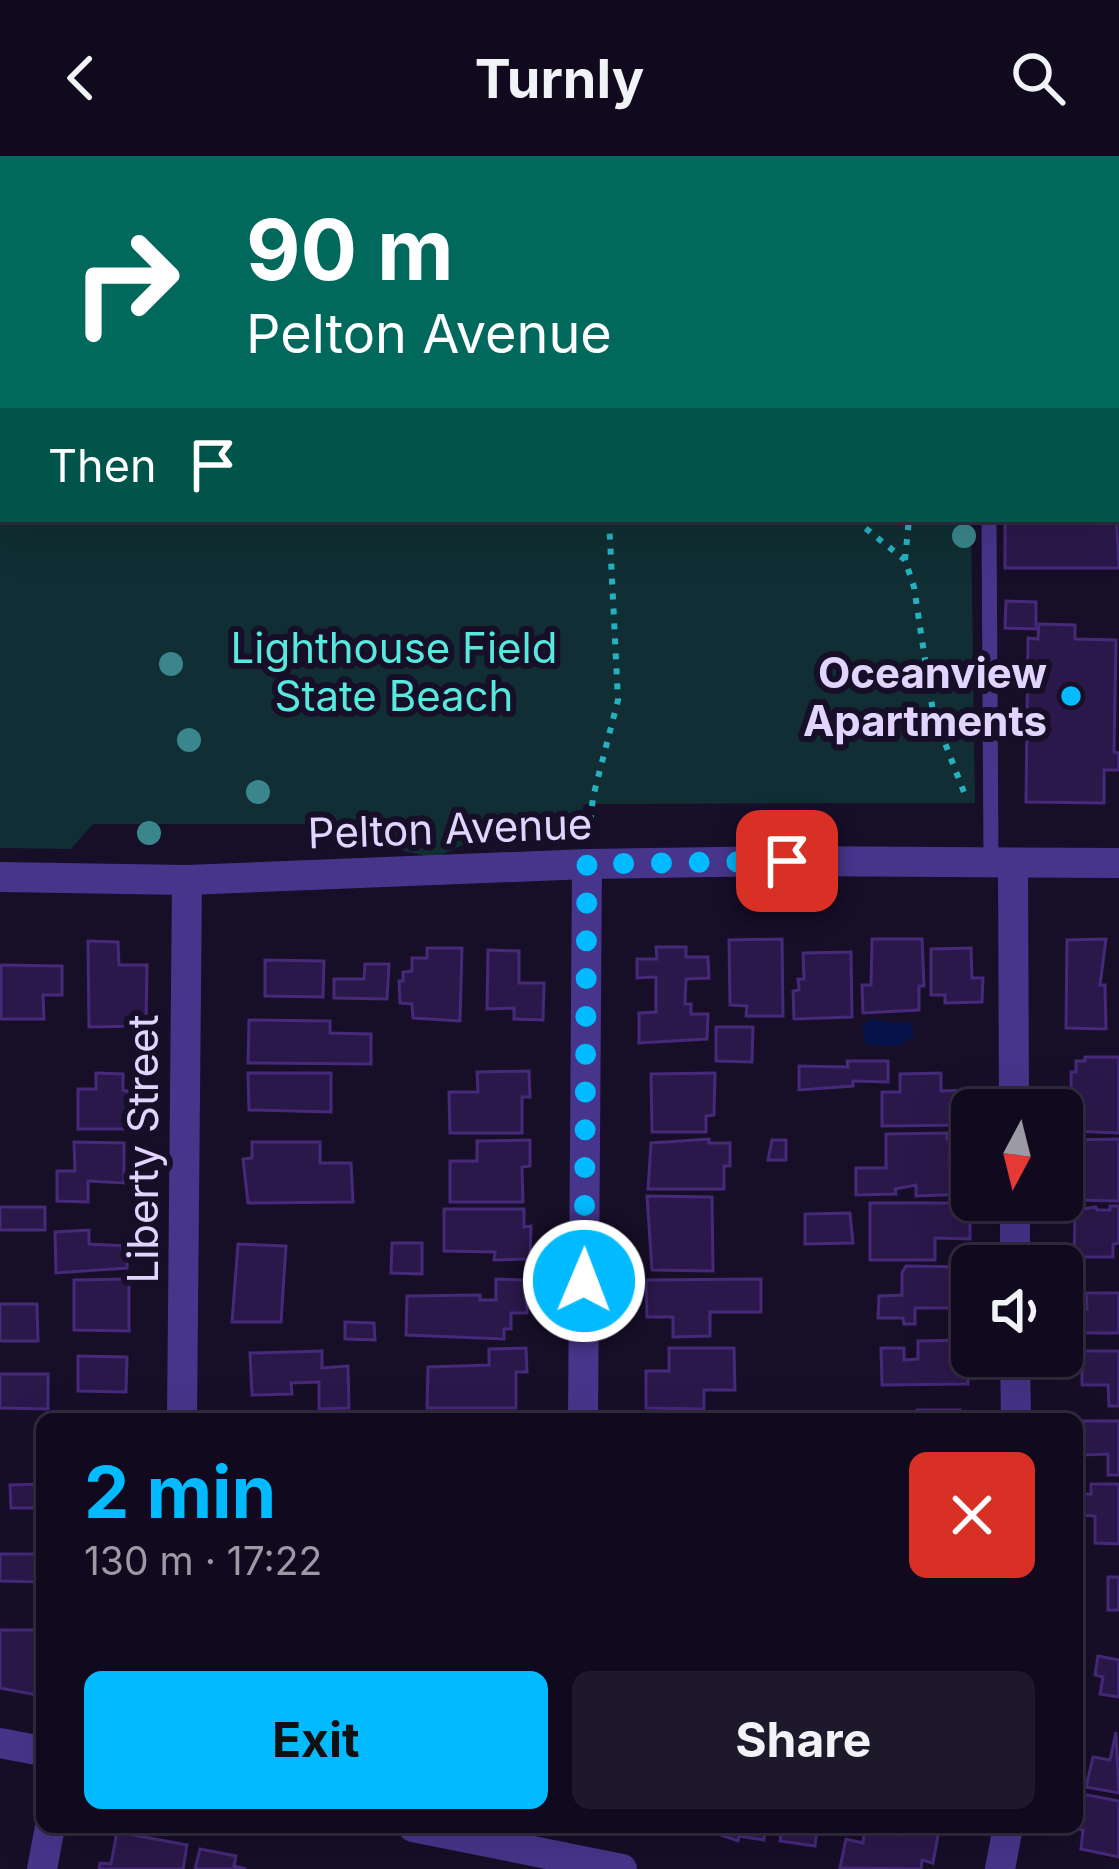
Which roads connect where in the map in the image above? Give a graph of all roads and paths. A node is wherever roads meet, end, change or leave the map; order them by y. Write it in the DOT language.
graph roads {
  1 [pos="609,522"];
  2 [pos="858,522"];
  3 [pos="909,522"];
  4 [pos="988,522"];
  5 [pos="905,560"];
  6 [pos="969,804"];
  7 [pos="1002,863"];
  8 [pos="1119,863"];
  9 [pos="587,864"];
  10 [pos="0,877"];
  11 [pos="187,880"];
  12 [pos="1013,1089"];
  13 [pos="1016,1377"];
  14 [pos="182,1413"];
  15 [pos="583,1413"];
  16 [pos="1016,1413"];
  17 [pos="0,1742"];
  18 [pos="36,1750"];
  19 [pos="49,1833"];
  20 [pos="445,1833"];
  21 [pos="1007,1833"];
  22 [pos="524,1848"];
  23 [pos="42,1869"];
  24 [pos="622,1869"];
  25 [pos="1000,1869"];
  1 -- 9 [label="path"];
  2 -- 5 [label="path"];
  3 -- 5 [label="path"];
  4 -- 7 [label="lane"];
  5 -- 6 [label="path"];
  7 -- 8 [label="street, Pelton Avenue"];
  7 -- 9 [label="street, Pelton Avenue"];
  7 -- 12 [label="street"];
  9 -- 11 [label="street, Pelton Avenue"];
  9 -- 15 [label="street"];
  10 -- 11 [label="street, Pelton Avenue"];
  11 -- 14 [label="street, Liberty Street"];
  13 -- 16 [label="street"];
  17 -- 18 [label="street"];
  19 -- 23 [label="street"];
  20 -- 22 [label="street"];
  21 -- 25 [label="street"];
  22 -- 24 [label="street"];
}
